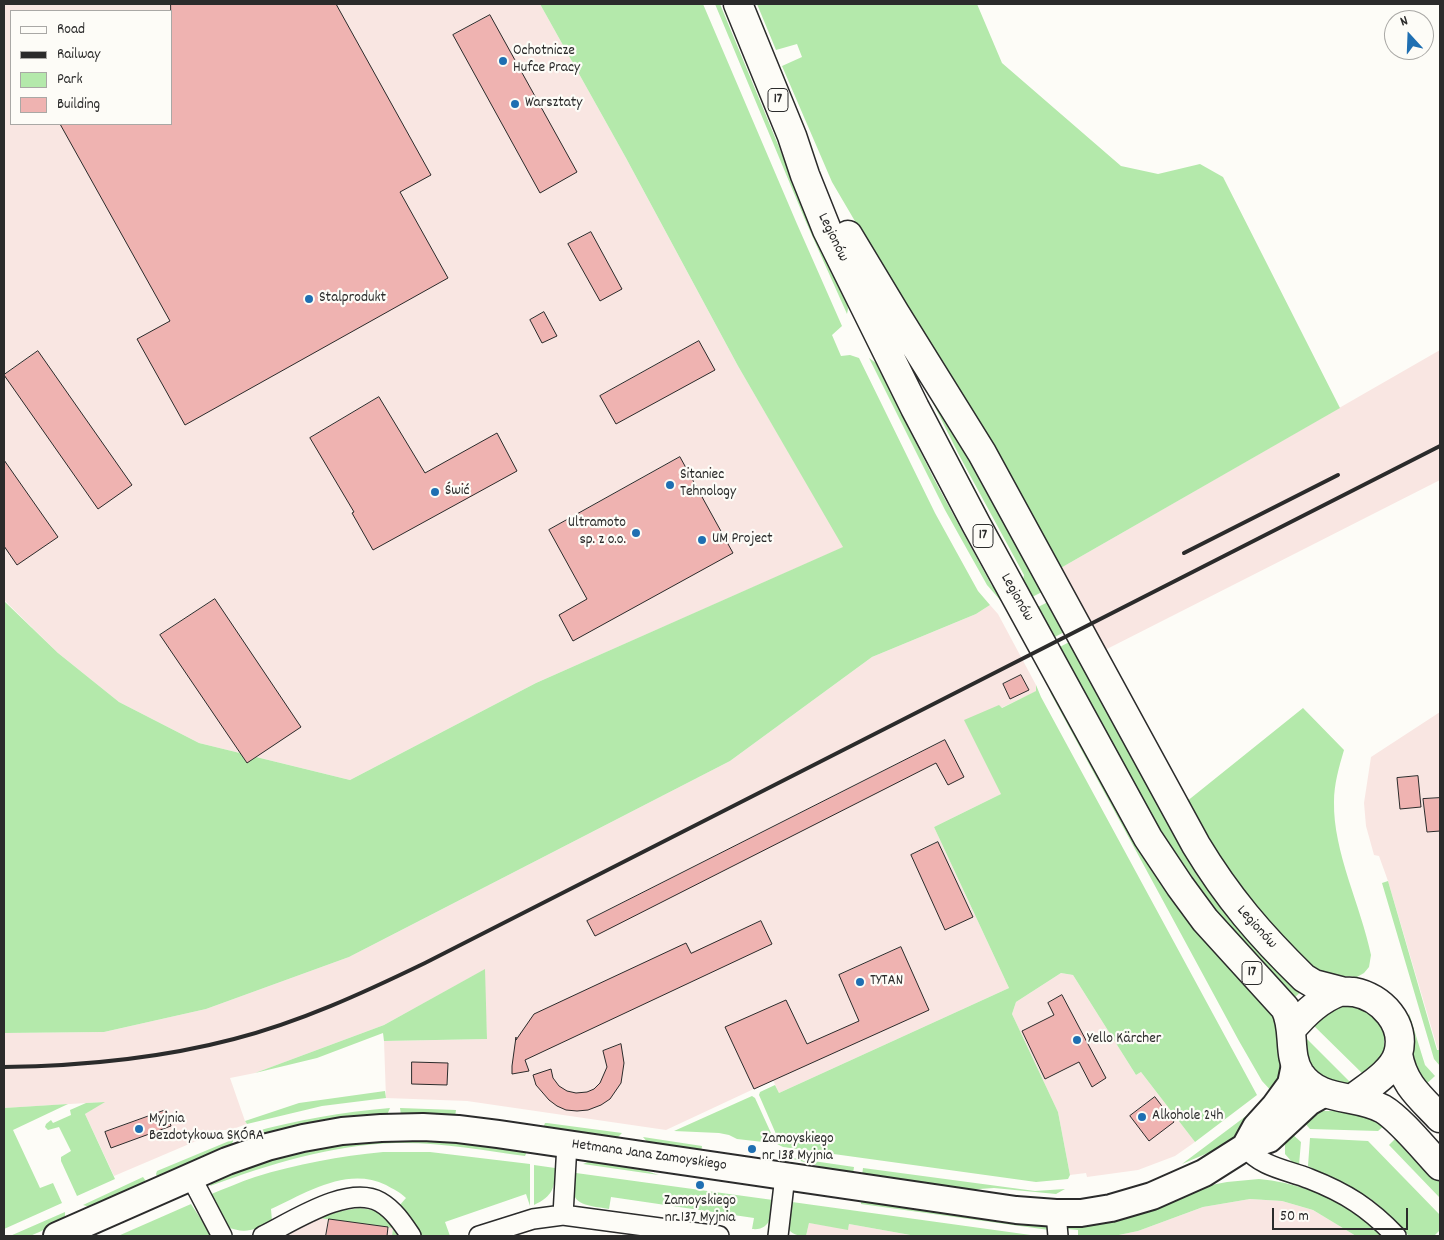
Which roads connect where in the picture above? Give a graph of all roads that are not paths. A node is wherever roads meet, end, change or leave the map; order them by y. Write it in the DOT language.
graph roads {
  1 [pos="738,4"];
  2 [pos="792,136"];
  3 [pos="1340,991"];
  4 [pos="1291,1030"];
  5 [pos="1398,1054"];
  6 [pos="1295,1065"];
  7 [pos="1325,1093"];
  8 [pos="1352,1098"];
  9 [pos="1440,1118"];
  10 [pos="567,1144"];
  11 [pos="1245,1147"];
  12 [pos="1440,1166"];
  13 [pos="784,1176"];
  14 [pos="191,1177"];
  15 [pos="562,1215"];
  16 [pos="1057,1225"];
  17 [pos="57,1236"];
  18 [pos="222,1236"];
  19 [pos="263,1236"];
  20 [pos="411,1236"];
  21 [pos="479,1236"];
  22 [pos="719,1236"];
  23 [pos="778,1236"];
  24 [pos="1396,1236"];
  1 -- 2 [label="highway, Legionów / 17"];
  2 -- 3 [label="highway, Legionów / 17"];
  2 -- 4 [label="highway, Legionów / 17"];
  3 -- 4 [label="highway"];
  3 -- 5 [label="highway, 17"];
  4 -- 6 [label="highway, 17"];
  5 -- 8 [label="highway"];
  5 -- 9 [label="highway, 17"];
  6 -- 7 [label="highway, 17"];
  6 -- 11 [label="street, Hetmana Jana Zamoyskiego"];
  7 -- 8 [label="highway, 17"];
  7 -- 11 [label="street, Hetmana Jana Zamoyskiego"];
  8 -- 12 [label="highway, 17"];
  10 -- 13 [label="street, Hetmana Jana Zamoyskiego"];
  10 -- 14 [label="street, Hetmana Jana Zamoyskiego"];
  10 -- 15 [label="street"];
  11 -- 16 [label="street, Hetmana Jana Zamoyskiego"];
  11 -- 24 [label="street"];
  13 -- 16 [label="street, Hetmana Jana Zamoyskiego"];
  13 -- 23 [label="street"];
  14 -- 17 [label="street, Hetmana Jana Zamoyskiego"];
  14 -- 18 [label="street"];
  15 -- 21 [label="street"];
  15 -- 22 [label="street"];
  19 -- 20 [label="street"];
}
